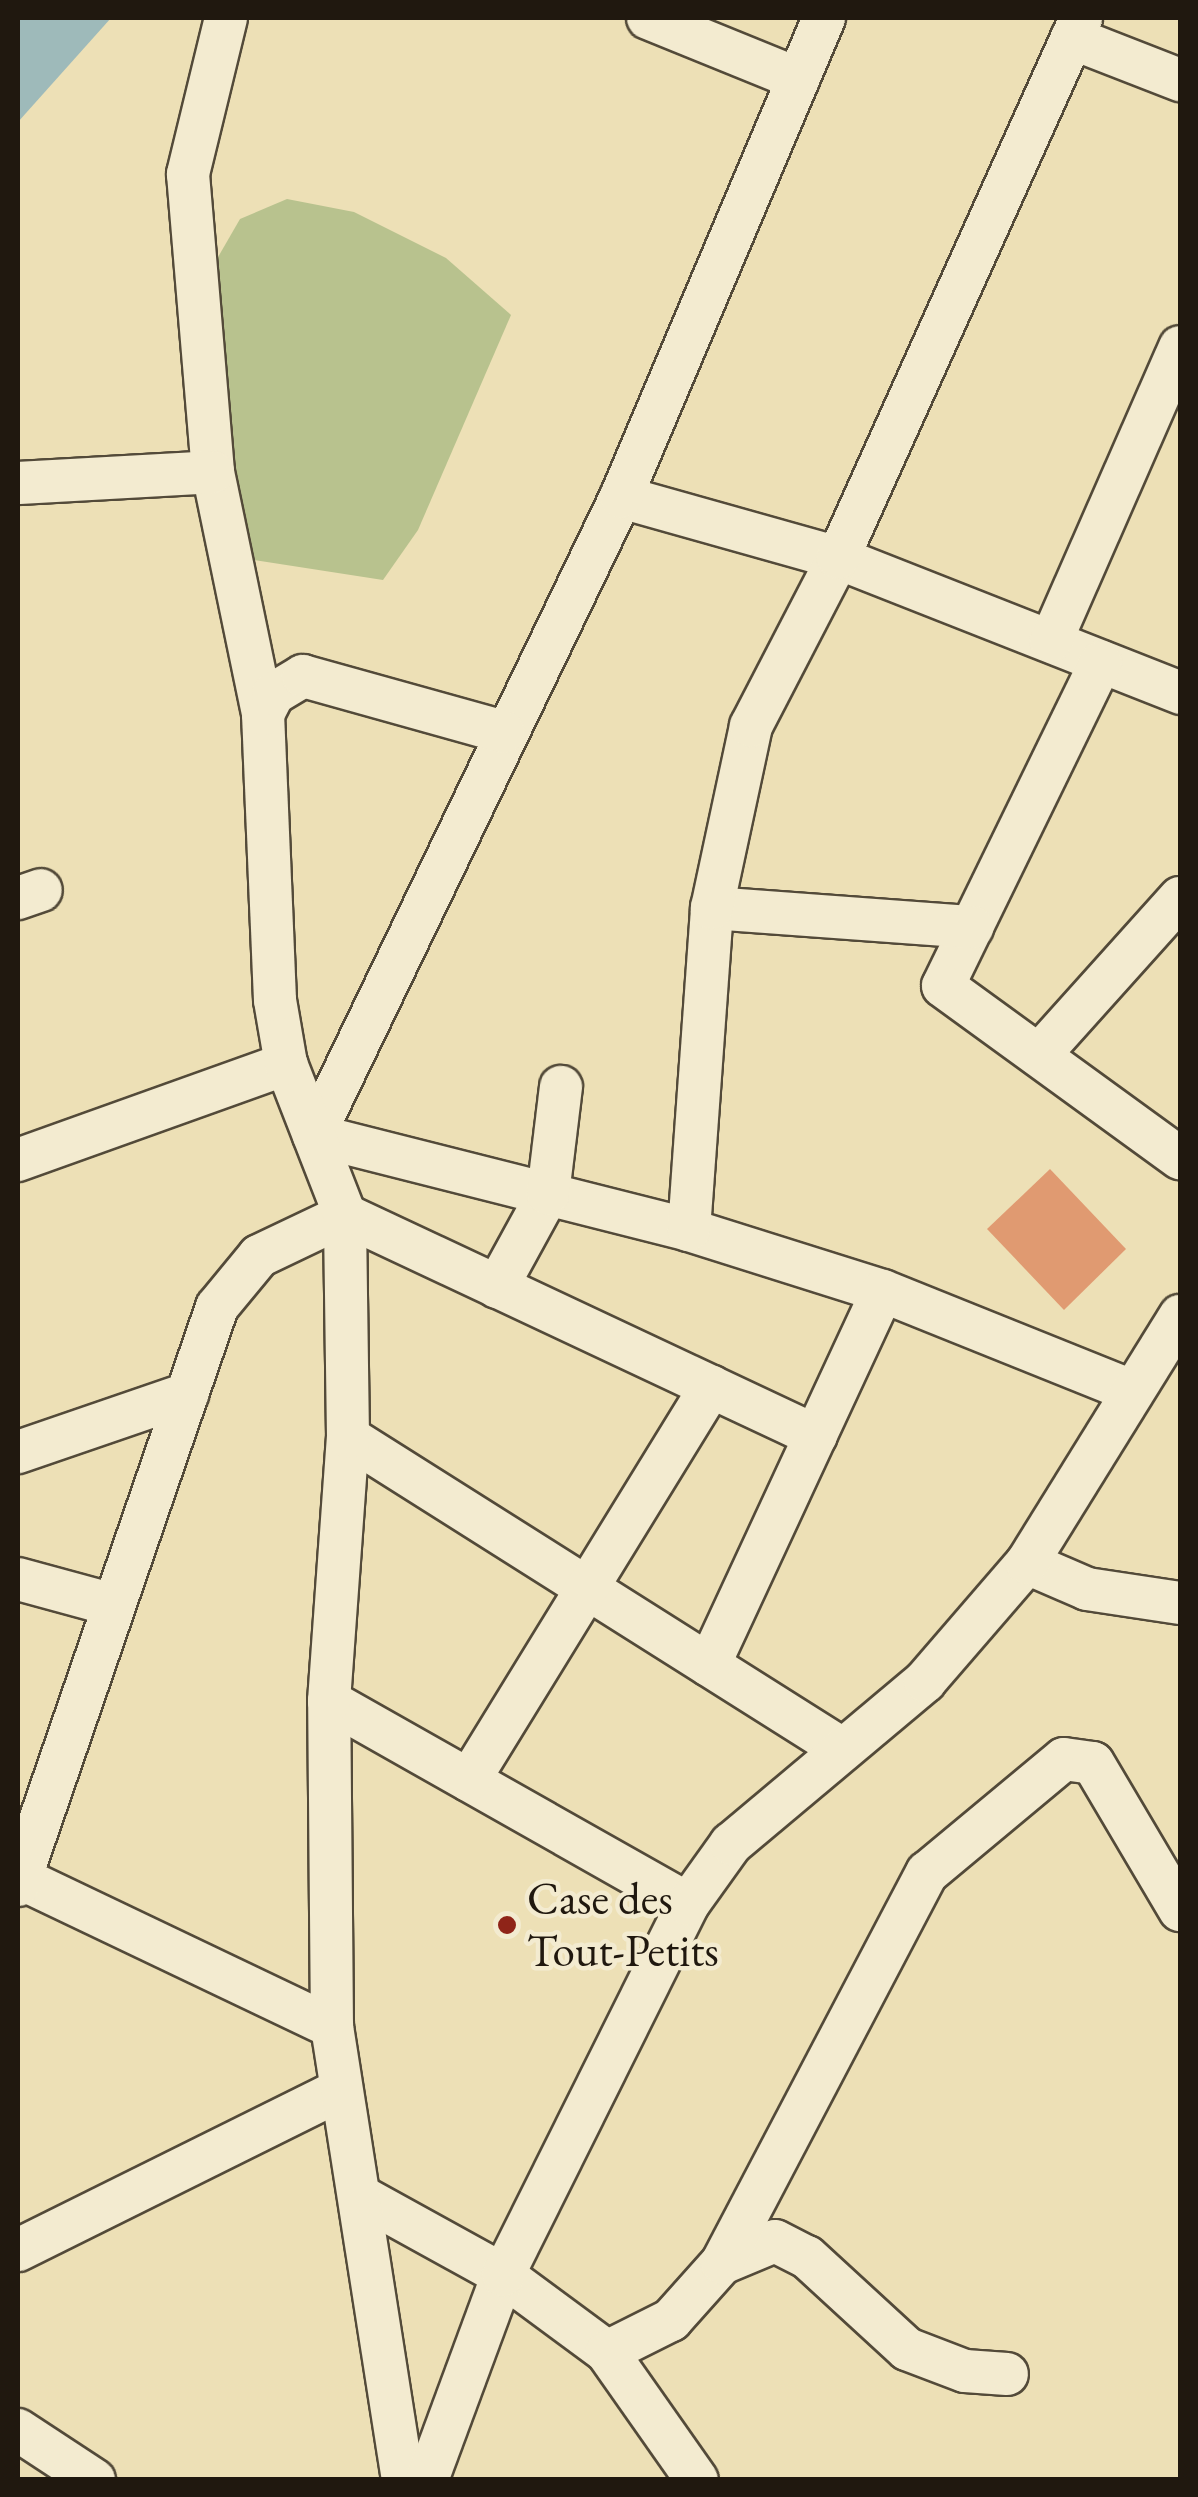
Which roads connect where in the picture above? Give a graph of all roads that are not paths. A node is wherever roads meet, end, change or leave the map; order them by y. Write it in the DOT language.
graph roads {
  1 [pos="226,18"];
  2 [pos="648,18"];
  3 [pos="824,18"];
  4 [pos="1076,28"];
  5 [pos="798,79"];
  6 [pos="1180,80"];
  7 [pos="1180,348"];
  8 [pos="214,472"];
  9 [pos="18,483"];
  10 [pos="621,496"];
  11 [pos="838,558"];
  12 [pos="1052,641"];
  13 [pos="1102,662"];
  14 [pos="1180,693"];
  15 [pos="263,714"];
  16 [pos="503,732"];
  17 [pos="1180,898"];
  18 [pos="712,908"];
  19 [pos="972,927"];
  20 [pos="1039,1055"];
  21 [pos="286,1064"];
  22 [pos="561,1087"];
  23 [pos="314,1135"];
  24 [pos="1180,1158"];
  25 [pos="18,1160"];
  26 [pos="548,1194"];
  27 [pos="345,1215"];
  28 [pos="689,1230"];
  29 [pos="497,1287"];
  30 [pos="883,1291"];
  31 [pos="1180,1316"];
  32 [pos="711,1386"];
  33 [pos="1127,1389"];
  34 [pos="187,1394"];
  35 [pos="816,1436"];
  36 [pos="348,1437"];
  37 [pos="18,1452"];
  38 [pos="1027,1563"];
  39 [pos="18,1579"];
  40 [pos="587,1588"];
  41 [pos="1180,1603"];
  42 [pos="114,1605"];
  43 [pos="709,1664"];
  44 [pos="329,1701"];
  45 [pos="839,1746"];
  46 [pos="468,1780"];
  47 [pos="18,1880"];
  48 [pos="688,1904"];
  49 [pos="1180,1910"];
  50 [pos="332,2027"];
  51 [pos="338,2090"];
  52 [pos="360,2196"];
  53 [pos="18,2250"];
  54 [pos="722,2263"];
  55 [pos="503,2274"];
  56 [pos="607,2352"];
  57 [pos="1007,2374"];
  58 [pos="18,2430"];
  59 [pos="94,2480"];
  60 [pos="403,2480"];
  61 [pos="427,2480"];
  62 [pos="697,2480"];
  1 -- 8 [label="street"];
  2 -- 5 [label="street"];
  3 -- 5 [label="street"];
  4 -- 6 [label="street"];
  4 -- 11 [label="street"];
  5 -- 10 [label="street"];
  7 -- 12 [label="street"];
  8 -- 9 [label="street"];
  8 -- 15 [label="street"];
  10 -- 11 [label="street"];
  10 -- 16 [label="street"];
  11 -- 12 [label="street"];
  11 -- 18 [label="street"];
  12 -- 13 [label="street"];
  13 -- 14 [label="street"];
  13 -- 19 [label="street"];
  15 -- 16 [label="street"];
  15 -- 21 [label="street"];
  16 -- 23 [label="street"];
  17 -- 20 [label="street"];
  18 -- 19 [label="street"];
  18 -- 28 [label="street"];
  19 -- 20 [label="street"];
  20 -- 24 [label="street"];
  21 -- 23 [label="street"];
  21 -- 25 [label="street"];
  22 -- 26 [label="street"];
  23 -- 26 [label="street"];
  23 -- 27 [label="street"];
  26 -- 28 [label="street"];
  26 -- 29 [label="street"];
  27 -- 29 [label="street"];
  27 -- 34 [label="street"];
  27 -- 36 [label="street"];
  28 -- 30 [label="street"];
  29 -- 32 [label="street"];
  30 -- 33 [label="street"];
  30 -- 35 [label="street"];
  31 -- 33 [label="street"];
  32 -- 35 [label="street"];
  32 -- 40 [label="street"];
  33 -- 38 [label="street"];
  34 -- 37 [label="street"];
  34 -- 42 [label="street"];
  35 -- 43 [label="street"];
  36 -- 40 [label="street"];
  36 -- 44 [label="street"];
  38 -- 41 [label="street"];
  38 -- 45 [label="street"];
  39 -- 42 [label="street"];
  40 -- 43 [label="street"];
  40 -- 46 [label="street"];
  42 -- 47 [label="street"];
  43 -- 45 [label="street"];
  44 -- 46 [label="street"];
  44 -- 50 [label="street"];
  45 -- 48 [label="street"];
  46 -- 48 [label="street"];
  47 -- 50 [label="street"];
  48 -- 55 [label="street"];
  49 -- 54 [label="street"];
  50 -- 51 [label="street"];
  51 -- 52 [label="street"];
  51 -- 53 [label="street"];
  52 -- 55 [label="street"];
  52 -- 60 [label="street"];
  54 -- 56 [label="street"];
  54 -- 57 [label="street"];
  55 -- 56 [label="street"];
  55 -- 61 [label="street"];
  56 -- 62 [label="street"];
  58 -- 59 [label="street"];
}
